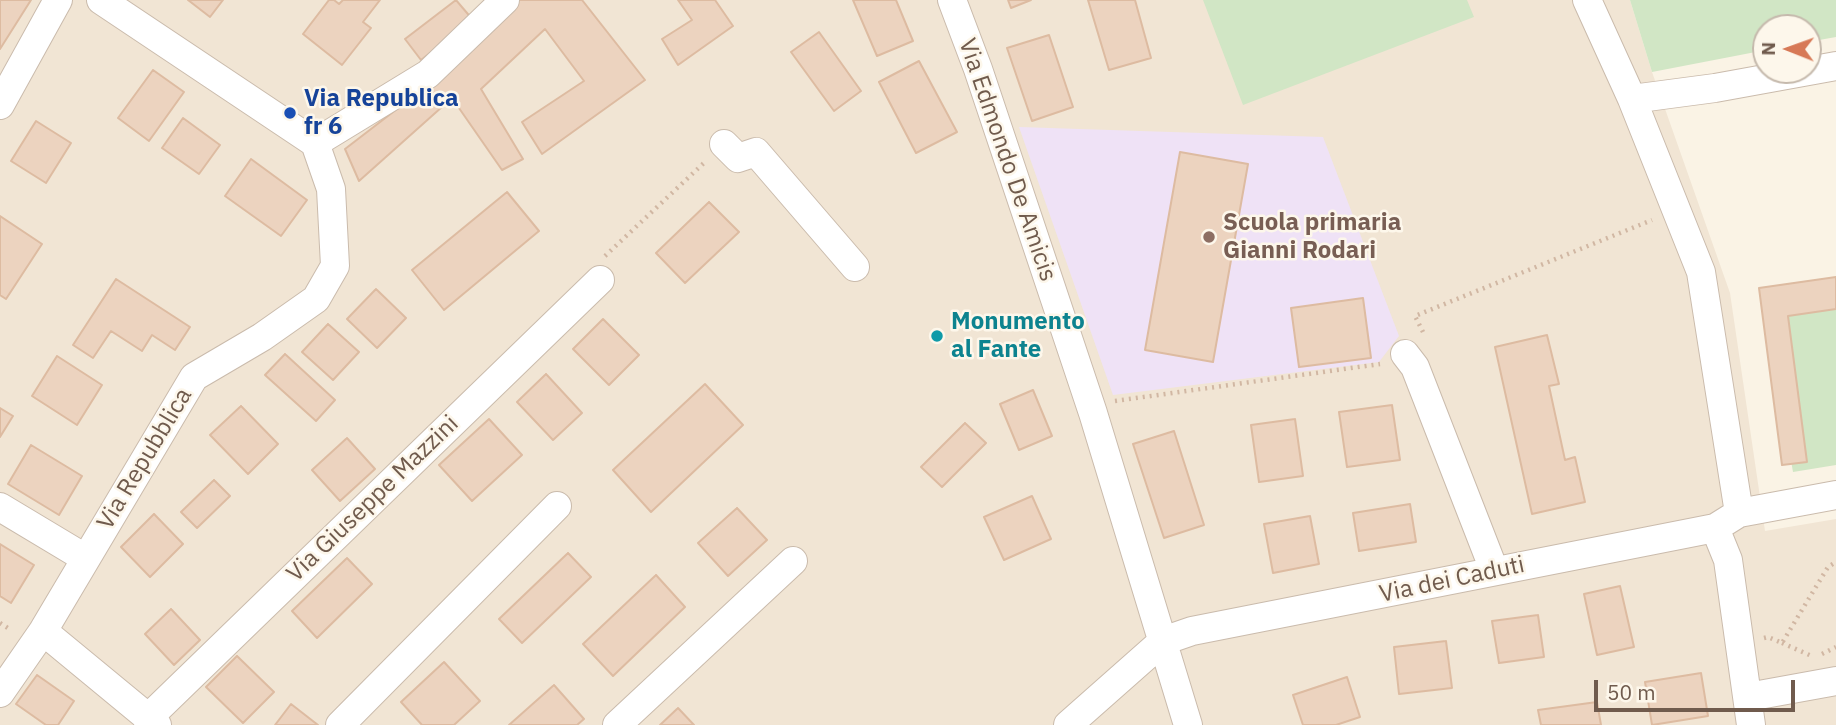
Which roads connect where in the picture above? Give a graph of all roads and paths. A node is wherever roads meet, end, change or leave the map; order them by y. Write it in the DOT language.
graph roads {
  1 [pos="58,0"];
  2 [pos="101,0"];
  3 [pos="505,0"];
  4 [pos="952,0"];
  5 [pos="1587,0"];
  6 [pos="1836,66"];
  7 [pos="1632,99"];
  8 [pos="0,105"];
  9 [pos="315,143"];
  10 [pos="724,144"];
  11 [pos="1677,210"];
  12 [pos="855,267"];
  13 [pos="600,280"];
  14 [pos="1405,354"];
  15 [pos="1090,405"];
  16 [pos="1836,495"];
  17 [pos="557,506"];
  18 [pos="0,507"];
  19 [pos="1727,520"];
  20 [pos="85,558"];
  21 [pos="793,561"];
  22 [pos="1836,562"];
  23 [pos="1494,570"];
  24 [pos="43,631"];
  25 [pos="1163,641"];
  26 [pos="1740,642"];
  27 [pos="1782,643"];
  28 [pos="1836,647"];
  29 [pos="1836,681"];
  30 [pos="0,693"];
  31 [pos="1748,697"];
  32 [pos="152,722"];
  33 [pos="340,725"];
  34 [pos="617,725"];
  35 [pos="1068,725"];
  36 [pos="1188,725"];
  37 [pos="1751,725"];
  1 -- 8 [label="street"];
  2 -- 9 [label="street"];
  3 -- 9 [label="street"];
  4 -- 15 [label="street, Via Edmondo De Amicis"];
  5 -- 7 [label="street"];
  6 -- 7 [label="street"];
  7 -- 11 [label="street"];
  9 -- 20 [label="street, Via Repubblica"];
  10 -- 12 [label="street"];
  10 -- 13 [label="path"];
  11 -- 14 [label="path"];
  11 -- 19 [label="street"];
  13 -- 32 [label="street, Via Giuseppe Mazzini"];
  14 -- 15 [label="path"];
  14 -- 23 [label="street"];
  15 -- 25 [label="street, Via Edmondo De Amicis"];
  16 -- 19 [label="street, Via dei Caduti"];
  17 -- 33 [label="street"];
  18 -- 20 [label="street, Via Repubblica"];
  19 -- 23 [label="street, Via dei Caduti"];
  19 -- 26 [label="street"];
  20 -- 24 [label="street, Via Repubblica"];
  21 -- 34 [label="street"];
  22 -- 27 [label="path"];
  23 -- 25 [label="street, Via dei Caduti"];
  24 -- 30 [label="street, Via Repubblica"];
  24 -- 32 [label="street"];
  25 -- 35 [label="street"];
  25 -- 36 [label="street, Via Edmondo De Amicis"];
  26 -- 27 [label="path"];
  26 -- 31 [label="street"];
  27 -- 28 [label="path"];
  29 -- 31 [label="street"];
  31 -- 37 [label="street"];
}
